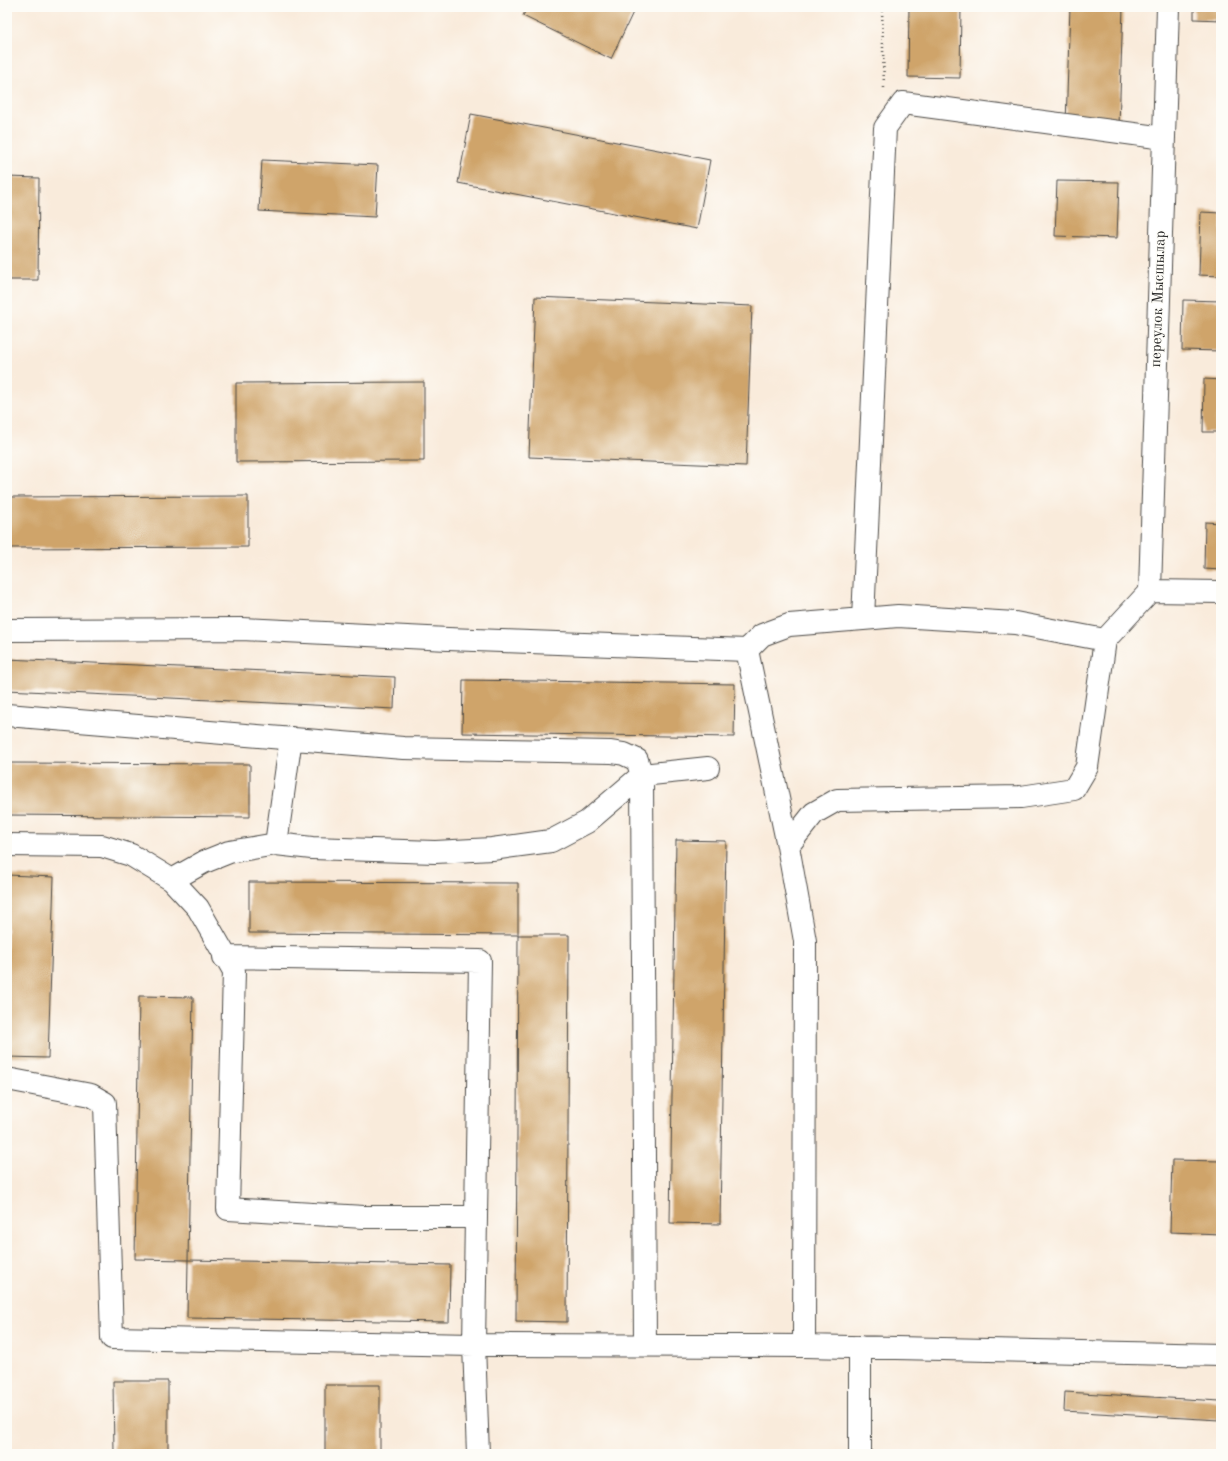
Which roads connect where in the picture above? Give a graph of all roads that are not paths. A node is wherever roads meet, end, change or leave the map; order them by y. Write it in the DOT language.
graph roads {
  1 [pos="1168,7"];
  2 [pos="1164,138"];
  3 [pos="1150,591"];
  4 [pos="1221,592"];
  5 [pos="863,619"];
  6 [pos="7,630"];
  7 [pos="1105,640"];
  8 [pos="747,650"];
  9 [pos="7,715"];
  10 [pos="291,738"];
  11 [pos="708,768"];
  12 [pos="642,775"];
  13 [pos="276,844"];
  14 [pos="7,845"];
  15 [pos="788,846"];
  16 [pos="172,880"];
  17 [pos="224,957"];
  18 [pos="7,1079"];
  19 [pos="476,1217"];
  20 [pos="474,1345"];
  21 [pos="645,1346"];
  22 [pos="804,1346"];
  23 [pos="860,1347"];
  24 [pos="1221,1355"];
  25 [pos="478,1454"];
  26 [pos="860,1454"];
  1 -- 2 [label="street, переулок Мысшылар"];
  2 -- 3 [label="street, переулок Мысшылар"];
  2 -- 5 [label="street"];
  3 -- 4 [label="street"];
  3 -- 7 [label="street"];
  5 -- 7 [label="street"];
  5 -- 8 [label="street"];
  6 -- 8 [label="street"];
  7 -- 15 [label="street"];
  8 -- 15 [label="street"];
  9 -- 10 [label="street"];
  10 -- 12 [label="street"];
  10 -- 13 [label="street"];
  11 -- 12 [label="street"];
  12 -- 13 [label="street"];
  12 -- 21 [label="street"];
  13 -- 16 [label="street"];
  14 -- 16 [label="street"];
  15 -- 22 [label="street"];
  16 -- 17 [label="street"];
  17 -- 19 [label="street"];
  17 -- 19 [label="street"];
  18 -- 20 [label="street"];
  19 -- 20 [label="street"];
  20 -- 21 [label="street"];
  20 -- 25 [label="street"];
  21 -- 22 [label="street"];
  22 -- 23 [label="street"];
  23 -- 24 [label="street"];
  23 -- 26 [label="street"];
}
